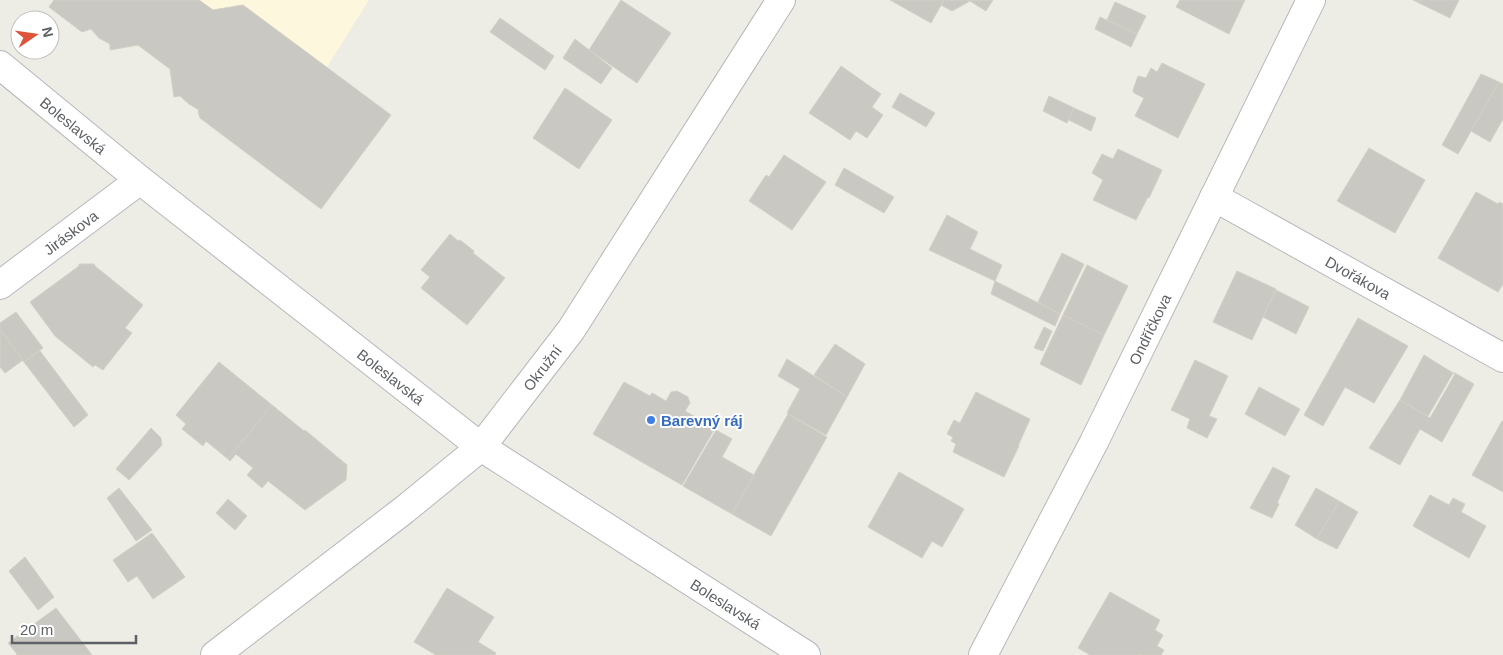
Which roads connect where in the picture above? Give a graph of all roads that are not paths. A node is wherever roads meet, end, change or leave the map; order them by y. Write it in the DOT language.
graph roads {
  1 [pos="781,0"];
  2 [pos="1311,0"];
  3 [pos="0,65"];
  4 [pos="140,180"];
  5 [pos="1214,197"];
  6 [pos="0,285"];
  7 [pos="1503,358"];
  8 [pos="481,447"];
  9 [pos="215,655"];
  10 [pos="806,655"];
  11 [pos="983,655"];
  1 -- 8 [label="street, Okružní"];
  2 -- 5 [label="street, Ondříčkova"];
  3 -- 4 [label="street, Boleslavská"];
  4 -- 6 [label="street, Jiráskova"];
  4 -- 8 [label="street, Boleslavská"];
  5 -- 7 [label="street, Dvořákova"];
  5 -- 11 [label="street, Ondříčkova"];
  8 -- 9 [label="street, Okružní"];
  8 -- 10 [label="street, Boleslavská"];
}
